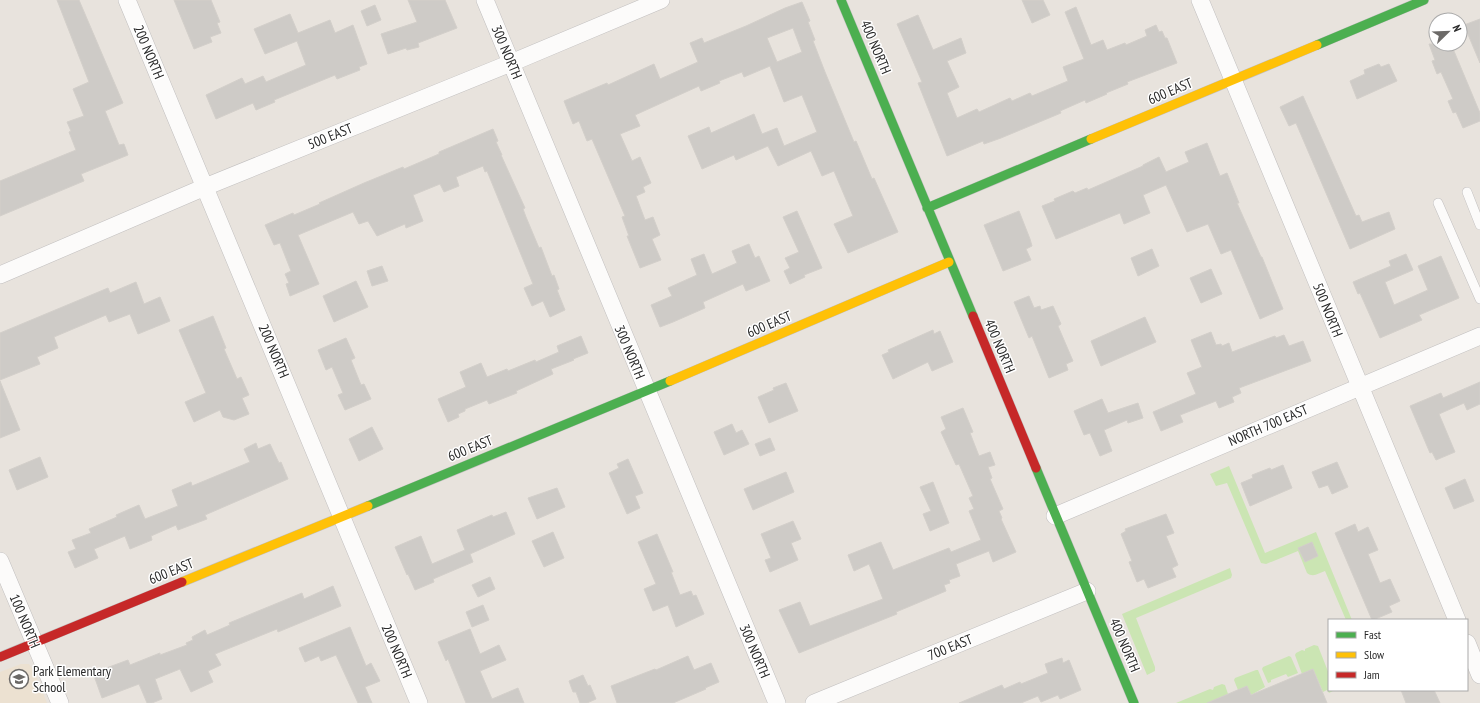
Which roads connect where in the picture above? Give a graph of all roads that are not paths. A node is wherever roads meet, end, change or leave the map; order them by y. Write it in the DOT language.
graph roads {
  1 [pos="127,0"];
  2 [pos="485,0"];
  3 [pos="661,0"];
  4 [pos="841,0"];
  5 [pos="1200,0"];
  6 [pos="1424,0"];
  7 [pos="511,63"];
  8 [pos="1234,80"];
  9 [pos="205,187"];
  10 [pos="1467,192"];
  11 [pos="1438,203"];
  12 [pos="927,208"];
  13 [pos="1480,225"];
  14 [pos="949,262"];
  15 [pos="0,275"];
  16 [pos="1480,299"];
  17 [pos="1480,336"];
  18 [pos="1360,387"];
  19 [pos="647,392"];
  20 [pos="341,516"];
  21 [pos="1055,516"];
  22 [pos="0,561"];
  23 [pos="1086,591"];
  24 [pos="1457,619"];
  25 [pos="34,643"];
  26 [pos="1468,646"];
  27 [pos="0,657"];
  28 [pos="1480,675"];
  29 [pos="60,703"];
  30 [pos="419,703"];
  31 [pos="777,703"];
  32 [pos="814,703"];
  33 [pos="1134,703"];
  1 -- 9 [label="street, 200 NORTH"];
  2 -- 7 [label="street, 300 NORTH"];
  3 -- 7 [label="street, 500 EAST"];
  4 -- 12 [label="street, 400 NORTH"];
  5 -- 8 [label="street, 500 NORTH"];
  6 -- 8 [label="street, 600 EAST"];
  7 -- 9 [label="street, 500 EAST"];
  7 -- 19 [label="street, 300 NORTH"];
  8 -- 12 [label="street, 600 EAST"];
  8 -- 18 [label="street, 500 NORTH"];
  9 -- 15 [label="street, 500 EAST"];
  9 -- 20 [label="street, 200 NORTH"];
  10 -- 13 [label="lane"];
  11 -- 16 [label="lane"];
  12 -- 14 [label="street, 400 NORTH"];
  14 -- 19 [label="street, 600 EAST"];
  14 -- 21 [label="street, 400 NORTH"];
  17 -- 18 [label="street, NORTH 700 EAST"];
  18 -- 21 [label="street, NORTH 700 EAST"];
  18 -- 24 [label="street, 500 NORTH"];
  19 -- 20 [label="street, 600 EAST"];
  19 -- 31 [label="street, 300 NORTH"];
  20 -- 25 [label="street, 600 EAST"];
  20 -- 30 [label="street, 200 NORTH"];
  21 -- 23 [label="street, 400 NORTH"];
  22 -- 25 [label="street, 100 NORTH"];
  23 -- 32 [label="street, 700 EAST"];
  23 -- 33 [label="street, 400 NORTH"];
  25 -- 27 [label="street, 600 EAST"];
  25 -- 29 [label="street, 100 NORTH"];
  26 -- 28 [label="street"];
}
